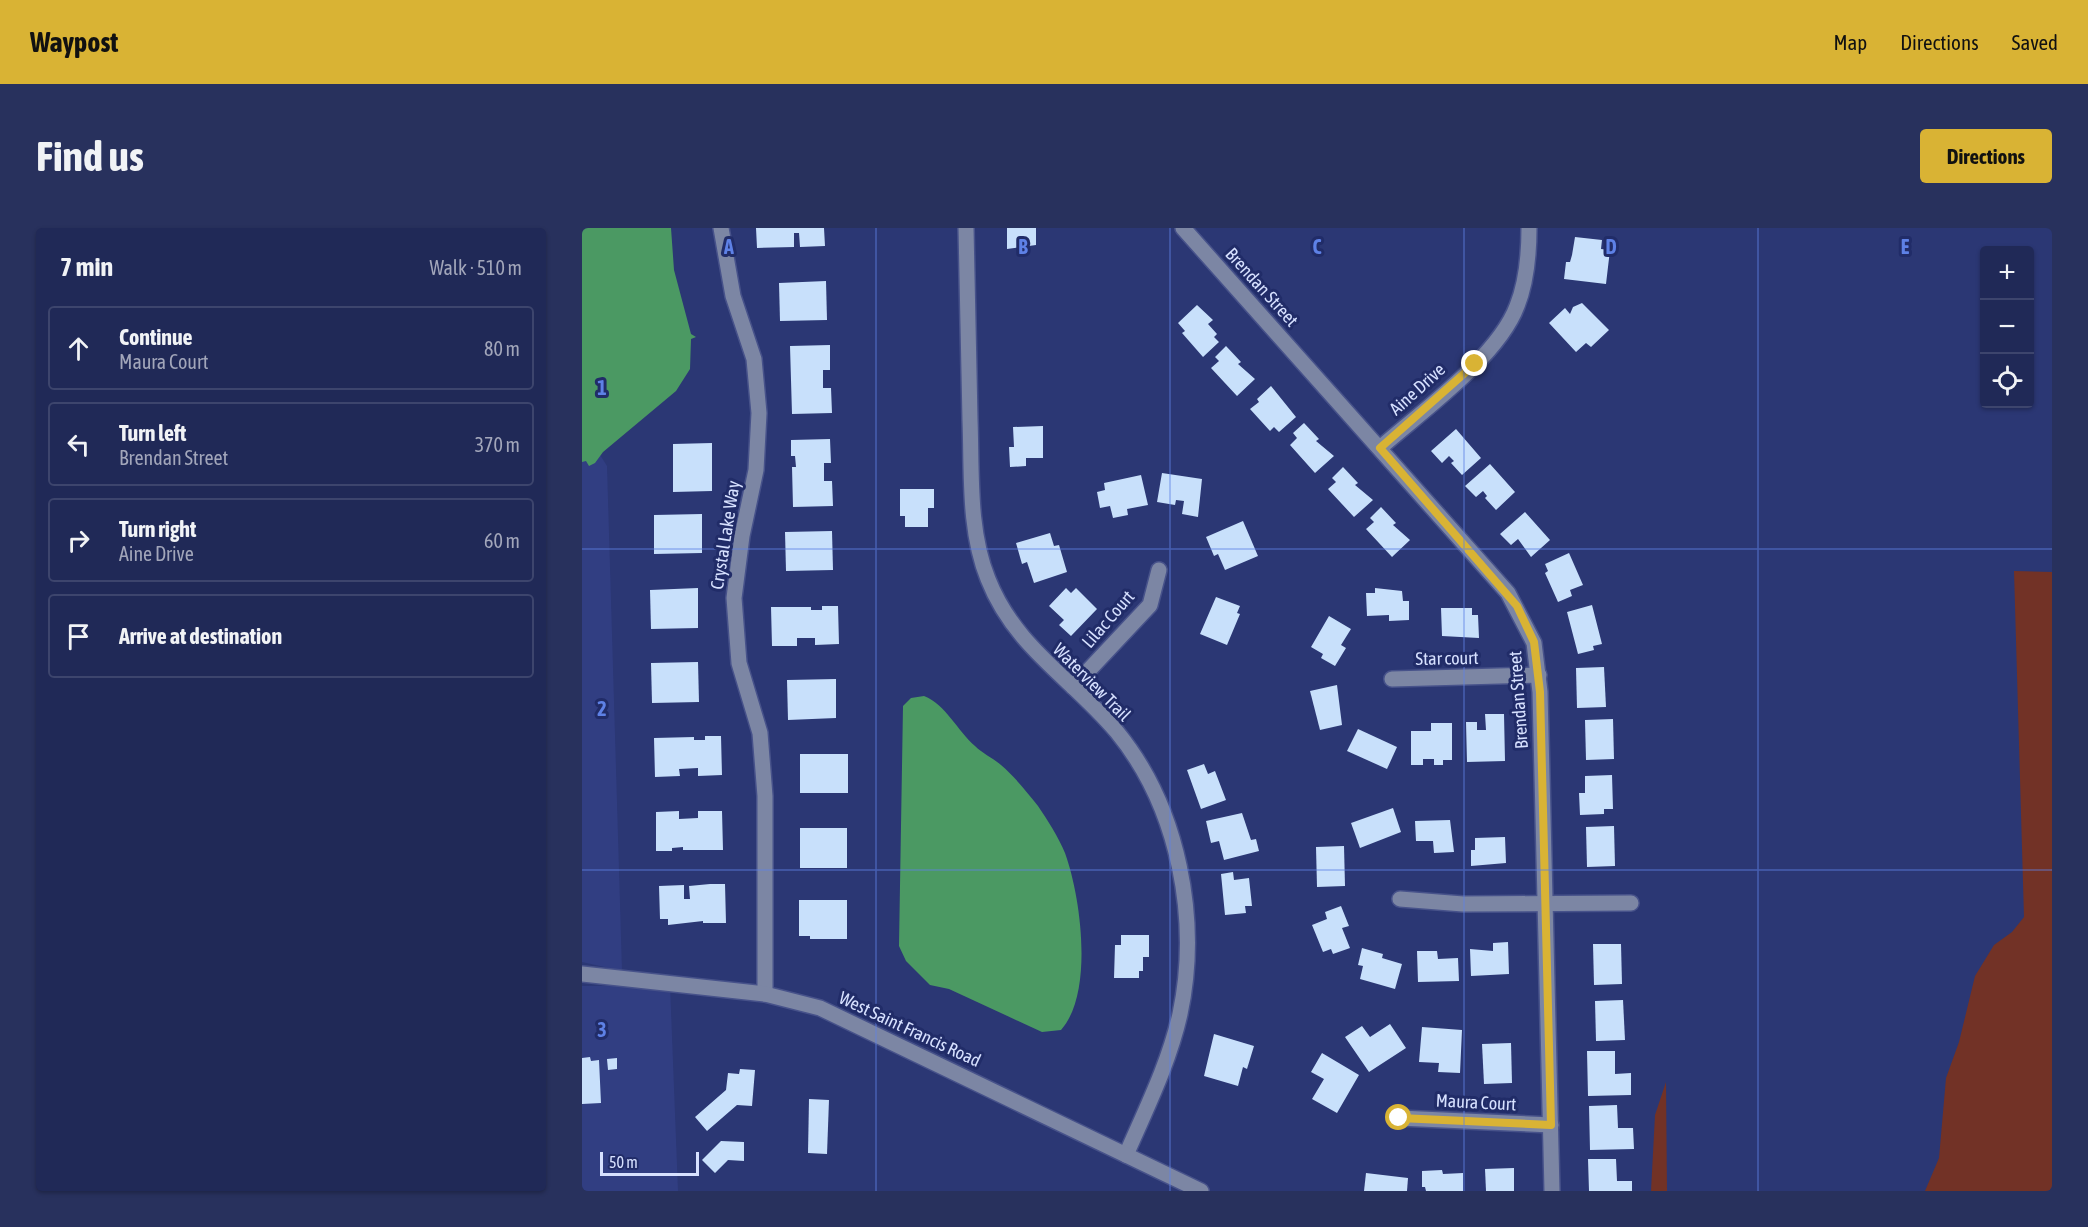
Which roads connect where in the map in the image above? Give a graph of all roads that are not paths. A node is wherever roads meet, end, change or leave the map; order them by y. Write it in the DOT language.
graph roads {
  1 [pos="721,228"];
  2 [pos="966,228"];
  3 [pos="1183,228"];
  4 [pos="1529,228"];
  5 [pos="1380,448"];
  6 [pos="1159,570"];
  7 [pos="1539,675"];
  8 [pos="1392,679"];
  9 [pos="1073,687"];
  10 [pos="1400,898"];
  11 [pos="1631,903"];
  12 [pos="1545,904"];
  13 [pos="582,974"];
  14 [pos="765,994"];
  15 [pos="1399,1118"];
  16 [pos="1551,1125"];
  17 [pos="1126,1155"];
  18 [pos="1201,1191"];
  19 [pos="1552,1191"];
  1 -- 14 [label="street, Crystal Lake Way"];
  2 -- 9 [label="street, Waterview Trail"];
  3 -- 5 [label="street, Brendan Street"];
  4 -- 5 [label="street, Aine Drive"];
  5 -- 7 [label="street, Brendan Street"];
  6 -- 9 [label="street, Lilac Court"];
  7 -- 8 [label="street, Star court"];
  7 -- 12 [label="street, Brendan Street"];
  9 -- 17 [label="street, Waterview Trail"];
  10 -- 12 [label="street"];
  11 -- 12 [label="street"];
  12 -- 16 [label="street, Brendan Street"];
  13 -- 14 [label="street, West Saint Francis Road"];
  14 -- 17 [label="street, West Saint Francis Road"];
  15 -- 16 [label="street, Maura Court"];
  16 -- 19 [label="street, Brendan Street"];
  17 -- 18 [label="street, West Saint Francis Road"];
}
